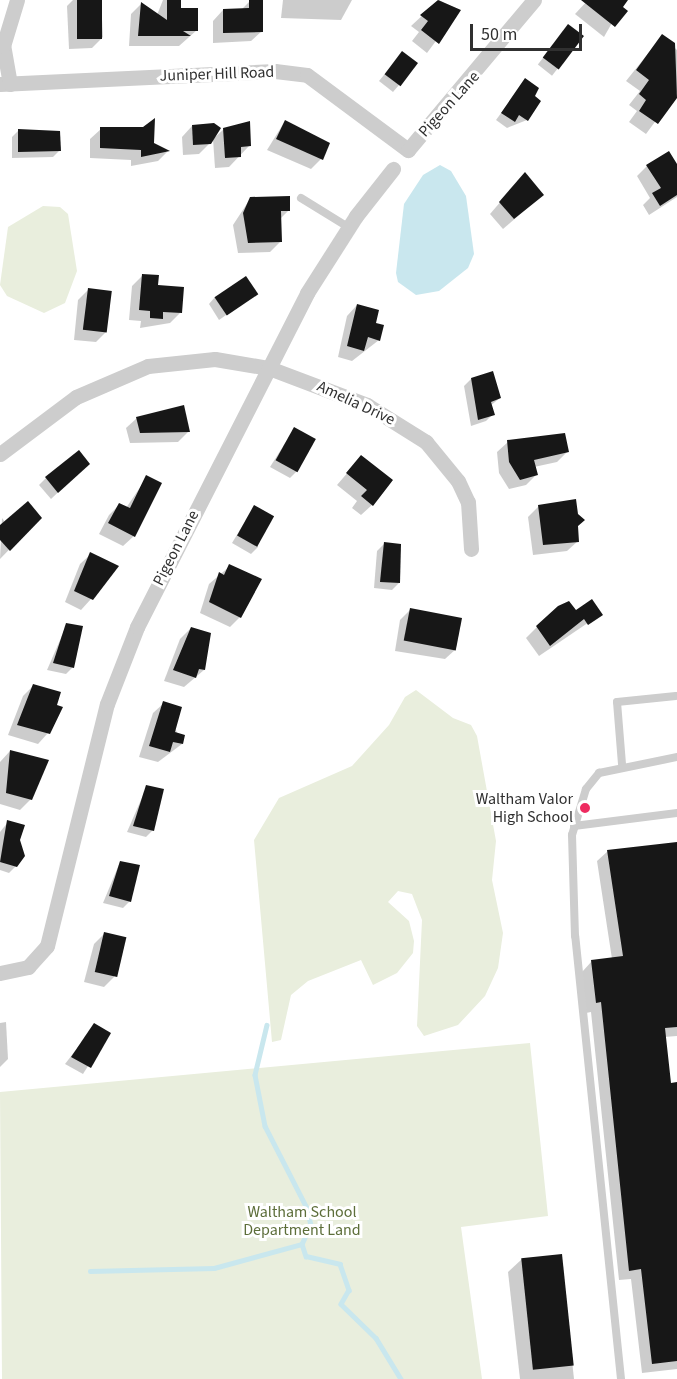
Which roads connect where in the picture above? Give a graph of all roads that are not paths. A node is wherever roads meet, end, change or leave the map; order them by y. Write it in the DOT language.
graph roads {
  1 [pos="17,0"];
  2 [pos="534,0"];
  3 [pos="5,84"];
  4 [pos="408,150"];
  5 [pos="393,169"];
  6 [pos="301,198"];
  7 [pos="348,227"];
  8 [pos="269,368"];
  9 [pos="0,454"];
  10 [pos="471,549"];
  11 [pos="676,696"];
  12 [pos="677,757"];
  13 [pos="622,765"];
  14 [pos="677,813"];
  15 [pos="574,826"];
  16 [pos="0,973"];
  17 [pos="621,1379"];
  1 -- 3 [label="street"];
  2 -- 4 [label="street, Pigeon Lane"];
  3 -- 4 [label="street, Juniper Hill Road"];
  5 -- 7 [label="street, Pigeon Lane"];
  6 -- 7 [label="lane"];
  7 -- 8 [label="street, Pigeon Lane"];
  8 -- 9 [label="street, Amelia Drive"];
  8 -- 10 [label="street, Amelia Drive"];
  8 -- 16 [label="street, Pigeon Lane"];
  11 -- 13 [label="lane"];
  12 -- 13 [label="lane"];
  13 -- 15 [label="lane"];
  14 -- 15 [label="lane"];
  15 -- 17 [label="lane"];
}
